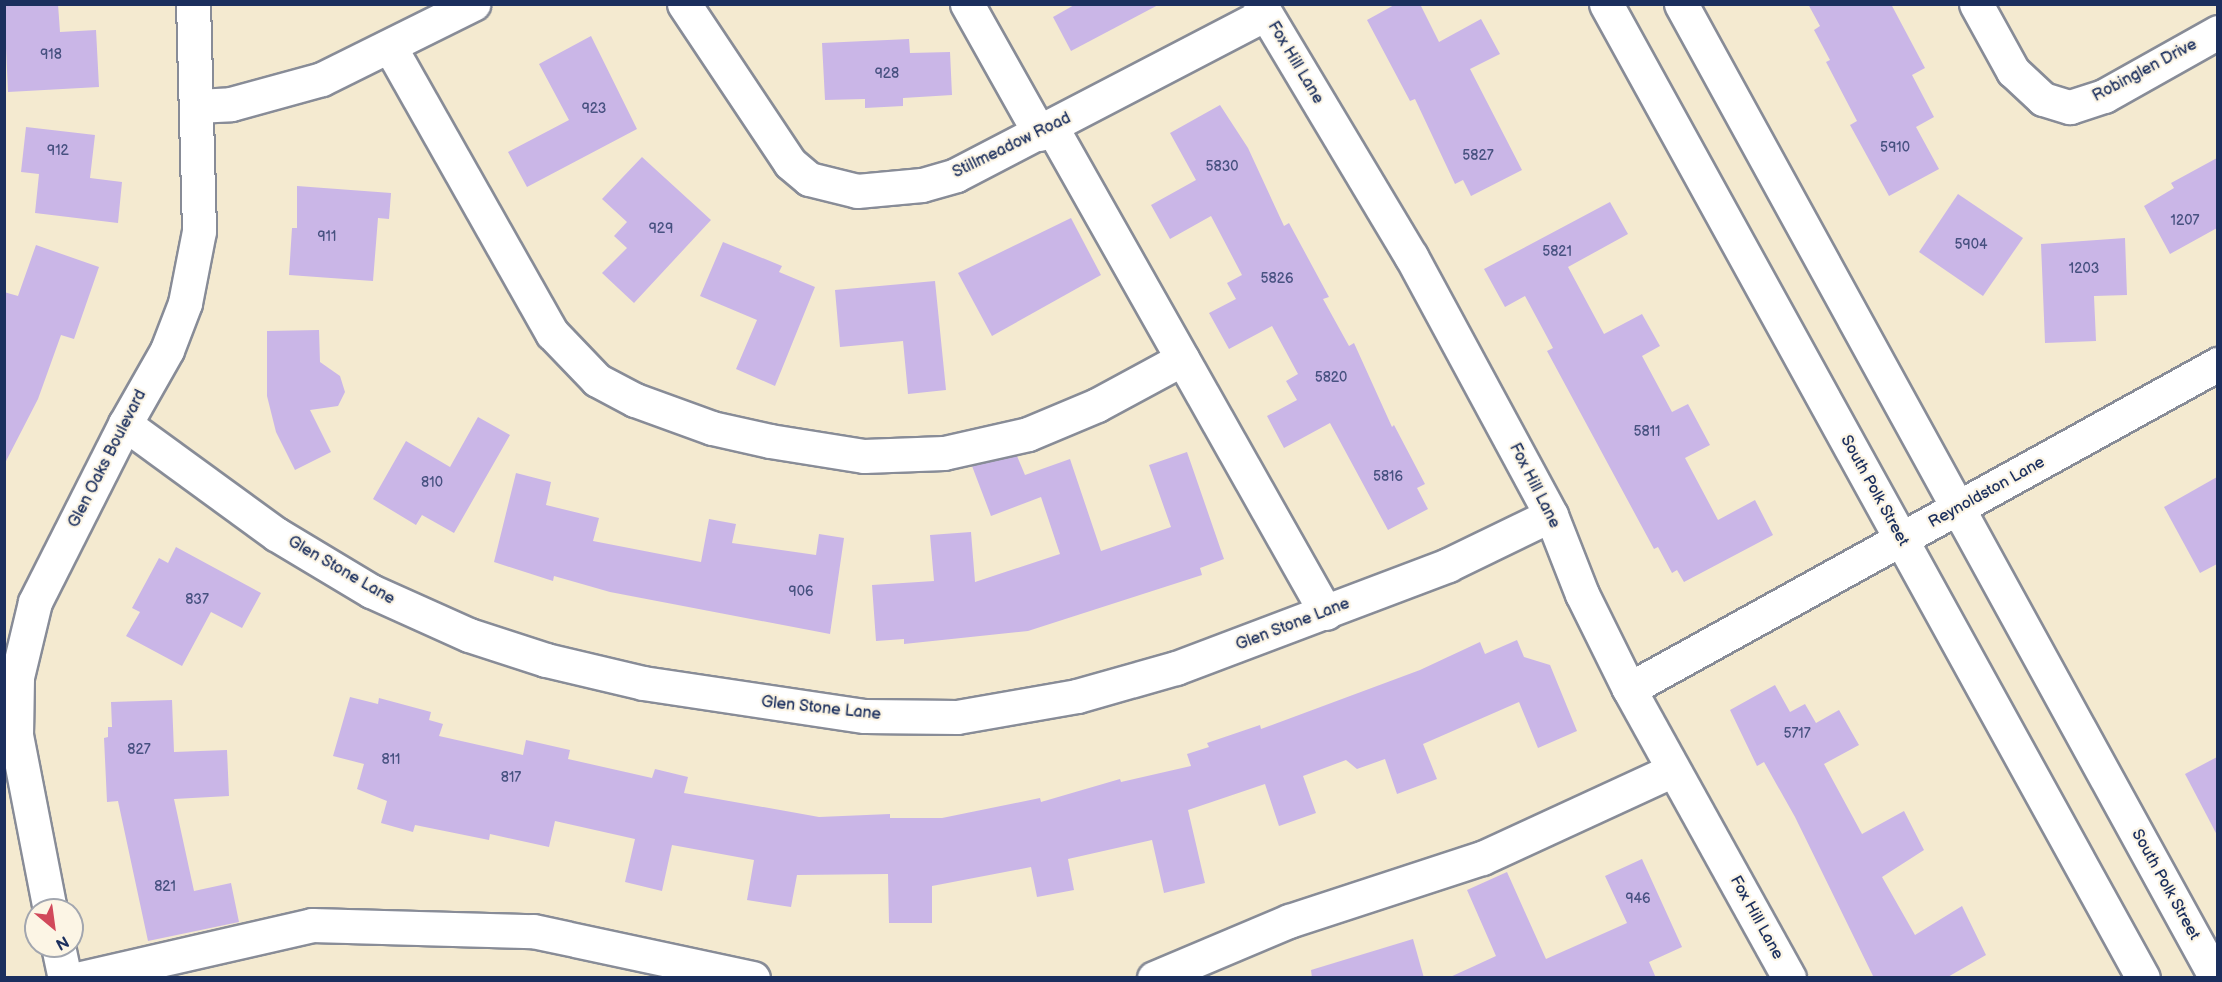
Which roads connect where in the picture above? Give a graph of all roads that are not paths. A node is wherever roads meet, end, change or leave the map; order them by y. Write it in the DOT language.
graph roads {
  1 [pos="193,4"];
  2 [pos="473,4"];
  3 [pos="684,4"];
  4 [pos="967,4"];
  5 [pos="1606,4"];
  6 [pos="1681,4"];
  7 [pos="1976,4"];
  8 [pos="1263,9"];
  9 [pos="2217,32"];
  10 [pos="390,47"];
  11 [pos="196,106"];
  12 [pos="1046,131"];
  13 [pos="1182,359"];
  14 [pos="2217,364"];
  15 [pos="124,424"];
  16 [pos="1959,509"];
  17 [pos="1551,515"];
  18 [pos="1902,541"];
  19 [pos="1326,613"];
  20 [pos="1629,689"];
  21 [pos="1673,770"];
  22 [pos="48,898"];
  23 [pos="61,958"];
  24 [pos="65,978"];
  25 [pos="81,978"];
  26 [pos="753,978"];
  27 [pos="1154,978"];
  28 [pos="1789,978"];
  29 [pos="2143,978"];
  30 [pos="2216,978"];
  1 -- 11 [label="street, Glen Oaks Boulevard"];
  2 -- 10 [label="street"];
  3 -- 12 [label="street, Stillmeadow Road"];
  4 -- 12 [label="street"];
  5 -- 18 [label="street, South Polk Street"];
  6 -- 16 [label="street, South Polk Street"];
  7 -- 9 [label="street, Robinglen Drive"];
  8 -- 12 [label="street, Stillmeadow Road"];
  8 -- 17 [label="street, Fox Hill Lane"];
  10 -- 11 [label="street"];
  10 -- 13 [label="street"];
  11 -- 15 [label="street, Glen Oaks Boulevard"];
  12 -- 13 [label="street"];
  13 -- 19 [label="street"];
  14 -- 16 [label="street, Reynoldston Lane"];
  15 -- 19 [label="street, Glen Stone Lane"];
  15 -- 22 [label="street, Glen Oaks Boulevard"];
  16 -- 18 [label="street, Reynoldston Lane"];
  16 -- 30 [label="street, South Polk Street"];
  17 -- 19 [label="street, Glen Stone Lane"];
  17 -- 20 [label="street, Fox Hill Lane"];
  18 -- 20 [label="street, Reynoldston Lane"];
  18 -- 29 [label="street, South Polk Street"];
  20 -- 21 [label="street, Fox Hill Lane"];
  21 -- 27 [label="street"];
  21 -- 28 [label="street, Fox Hill Lane"];
  23 -- 24 [label="street"];
  25 -- 26 [label="street"];
}
